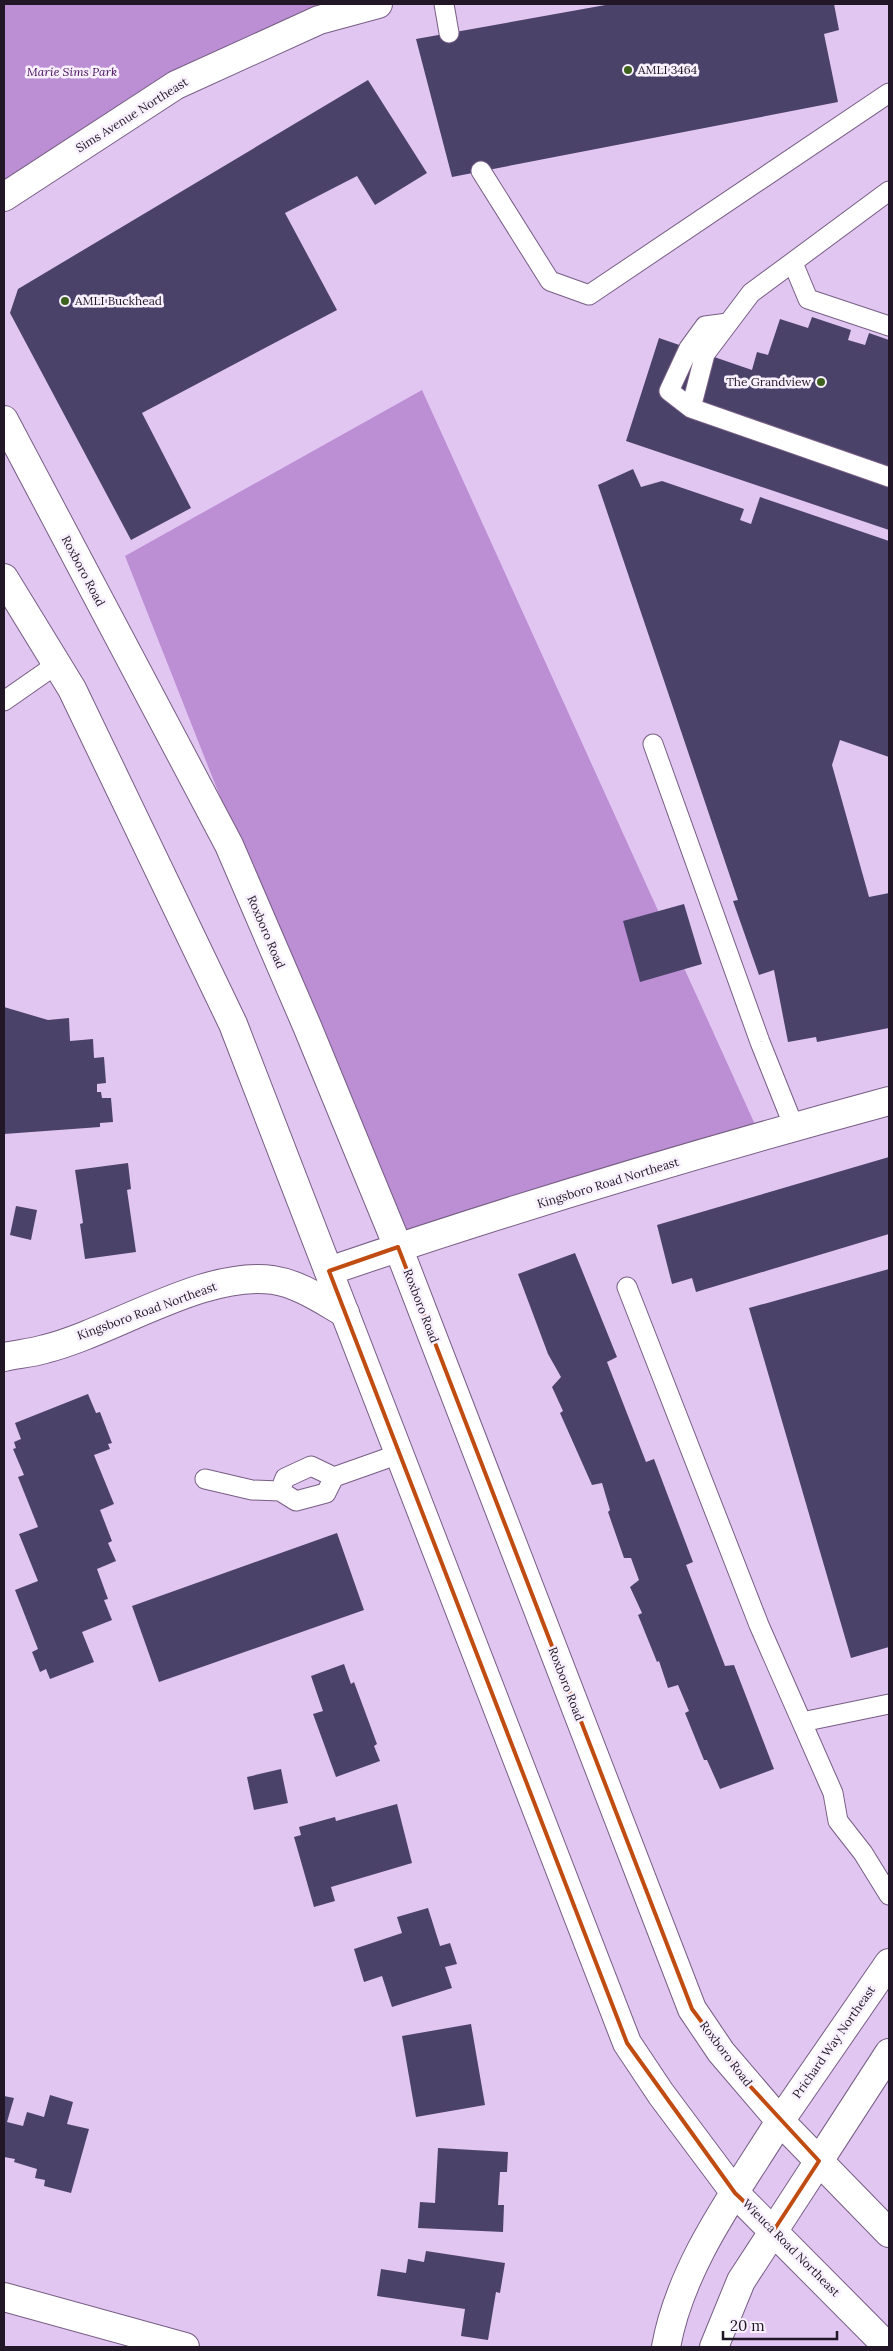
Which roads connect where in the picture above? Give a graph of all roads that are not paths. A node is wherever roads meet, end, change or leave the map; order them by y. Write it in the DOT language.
graph roads {
  1 [pos="378,4"];
  2 [pos="444,4"];
  3 [pos="449,33"];
  4 [pos="889,92"];
  5 [pos="481,171"];
  6 [pos="889,191"];
  7 [pos="4,198"];
  8 [pos="793,263"];
  9 [pos="728,323"];
  10 [pos="889,326"];
  11 [pos="691,408"];
  12 [pos="4,420"];
  13 [pos="889,477"];
  14 [pos="4,578"];
  15 [pos="56,664"];
  16 [pos="4,701"];
  17 [pos="653,744"];
  18 [pos="889,1101"];
  19 [pos="794,1127"];
  20 [pos="398,1247"];
  21 [pos="329,1271"];
  22 [pos="627,1287"];
  23 [pos="345,1313"];
  24 [pos="4,1357"];
  25 [pos="399,1454"];
  26 [pos="334,1477"];
  27 [pos="205,1479"];
  28 [pos="280,1491"];
  29 [pos="889,1704"];
  30 [pos="802,1722"];
  31 [pos="889,1895"];
  32 [pos="889,1963"];
  33 [pos="889,2053"];
  34 [pos="780,2122"];
  35 [pos="819,2161"];
  36 [pos="735,2193"];
  37 [pos="774,2230"];
  38 [pos="889,2233"];
  39 [pos="4,2297"];
  40 [pos="185,2347"];
  41 [pos="666,2347"];
  42 [pos="714,2347"];
  43 [pos="888,2347"];
  1 -- 7 [label="main road, Sims Avenue Northeast"];
  2 -- 3 [label="lane"];
  4 -- 5 [label="lane"];
  6 -- 8 [label="lane"];
  8 -- 9 [label="lane"];
  8 -- 10 [label="lane"];
  9 -- 11 [label="lane"];
  9 -- 11 [label="lane"];
  11 -- 13 [label="lane"];
  12 -- 20 [label="main road, Roxboro Road"];
  14 -- 15 [label="main road"];
  15 -- 16 [label="lane"];
  15 -- 21 [label="main road"];
  17 -- 19 [label="lane"];
  18 -- 19 [label="main road, Kingsboro Road Northeast"];
  19 -- 20 [label="main road, Kingsboro Road Northeast"];
  20 -- 21 [label="main road, Kingsboro Road Northeast"];
  20 -- 34 [label="main road, Roxboro Road"];
  21 -- 23 [label="main road"];
  22 -- 30 [label="lane"];
  23 -- 24 [label="main road, Kingsboro Road Northeast"];
  23 -- 25 [label="main road"];
  25 -- 26 [label="lane"];
  25 -- 36 [label="main road"];
  26 -- 28 [label="lane"];
  26 -- 28 [label="lane"];
  27 -- 28 [label="lane"];
  29 -- 30 [label="lane"];
  30 -- 31 [label="lane"];
  32 -- 34 [label="main road, Prichard Way Northeast"];
  33 -- 35 [label="main road"];
  34 -- 35 [label="main road"];
  34 -- 36 [label="main road"];
  35 -- 37 [label="main road"];
  35 -- 38 [label="main road"];
  36 -- 37 [label="main road, Wieuca Road Northeast"];
  36 -- 41 [label="main road"];
  37 -- 42 [label="main road"];
  37 -- 43 [label="main road, Wieuca Road Northeast"];
  39 -- 40 [label="main road"];
}
